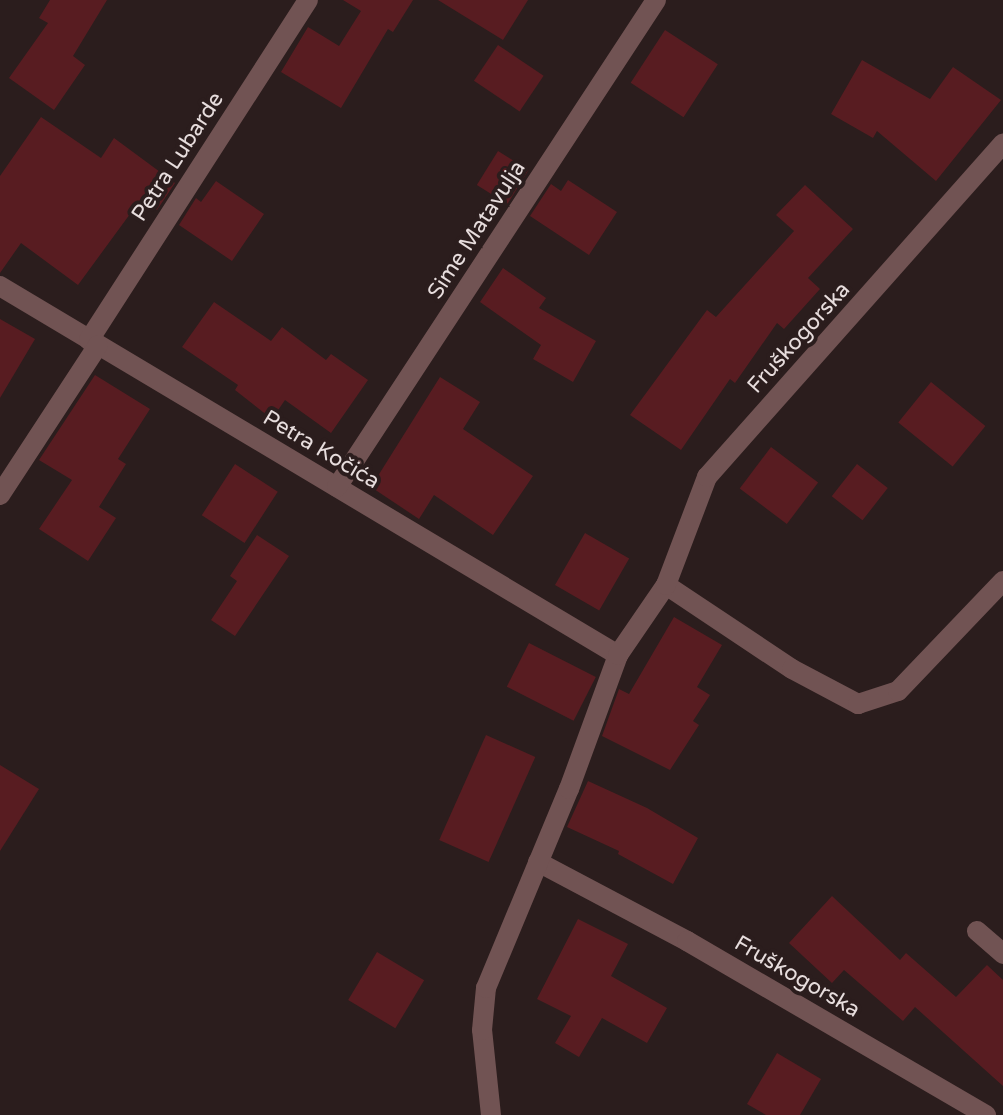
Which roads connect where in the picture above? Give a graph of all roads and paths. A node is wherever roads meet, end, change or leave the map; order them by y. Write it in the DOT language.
graph roads {
  1 [pos="308,0"];
  2 [pos="656,0"];
  3 [pos="1003,144"];
  4 [pos="0,286"];
  5 [pos="94,342"];
  6 [pos="337,487"];
  7 [pos="0,495"];
  8 [pos="1003,581"];
  9 [pos="666,585"];
  10 [pos="618,655"];
  11 [pos="538,862"];
  12 [pos="977,931"];
  13 [pos="1003,954"];
  14 [pos="491,1115"];
  15 [pos="986,1115"];
  1 -- 5 [label="street, Petra Lubarde"];
  2 -- 6 [label="street, Sime Matavulja"];
  3 -- 9 [label="street, Fruškogorska"];
  4 -- 5 [label="street, Petra Kočića"];
  5 -- 6 [label="street, Petra Kočića"];
  5 -- 7 [label="street, Petra Lubarde"];
  6 -- 10 [label="street, Petra Kočića"];
  8 -- 9 [label="street"];
  9 -- 10 [label="street, Fruškogorska"];
  10 -- 11 [label="street, Fruškogorska"];
  11 -- 14 [label="street, Fruškogorska"];
  11 -- 15 [label="street, Fruškogorska"];
  12 -- 13 [label="street"];
}
